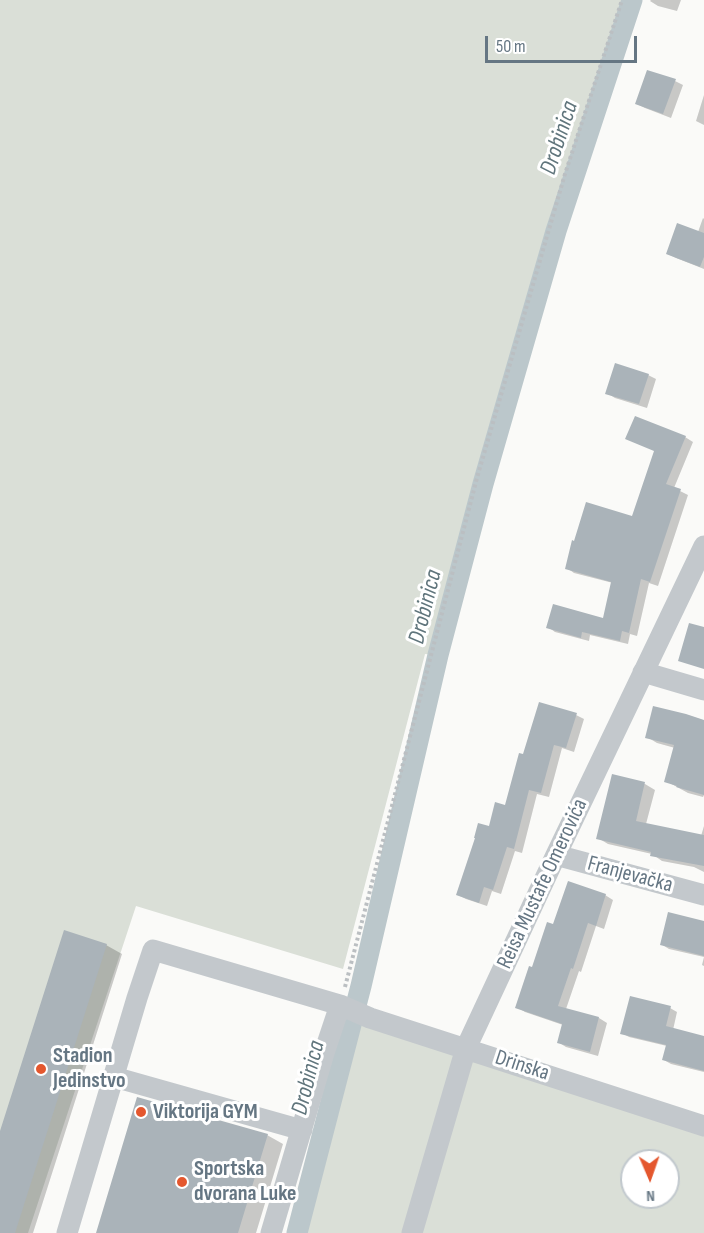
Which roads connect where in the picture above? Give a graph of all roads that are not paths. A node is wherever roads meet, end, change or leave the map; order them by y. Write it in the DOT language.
graph roads {
  1 [pos="704,546"];
  2 [pos="643,672"];
  3 [pos="704,690"];
  4 [pos="556,855"];
  5 [pos="704,895"];
  6 [pos="340,1005"];
  7 [pos="466,1048"];
  8 [pos="114,1077"];
  9 [pos="704,1126"];
  10 [pos="302,1130"];
  11 [pos="67,1233"];
  12 [pos="271,1233"];
  13 [pos="412,1233"];
  1 -- 2 [label="street, Reisa Mustafe Omerovića"];
  2 -- 3 [label="street"];
  2 -- 4 [label="street, Reisa Mustafe Omerovića"];
  4 -- 5 [label="street, Franjevačka"];
  4 -- 7 [label="street, Reisa Mustafe Omerovića"];
  6 -- 7 [label="street, Drinska"];
  6 -- 8 [label="street, Drinska"];
  6 -- 10 [label="street"];
  7 -- 9 [label="street, Drinska"];
  7 -- 13 [label="street, Reisa Mustafe Omerovića"];
  8 -- 10 [label="street"];
  8 -- 11 [label="street"];
  10 -- 12 [label="street"];
}
